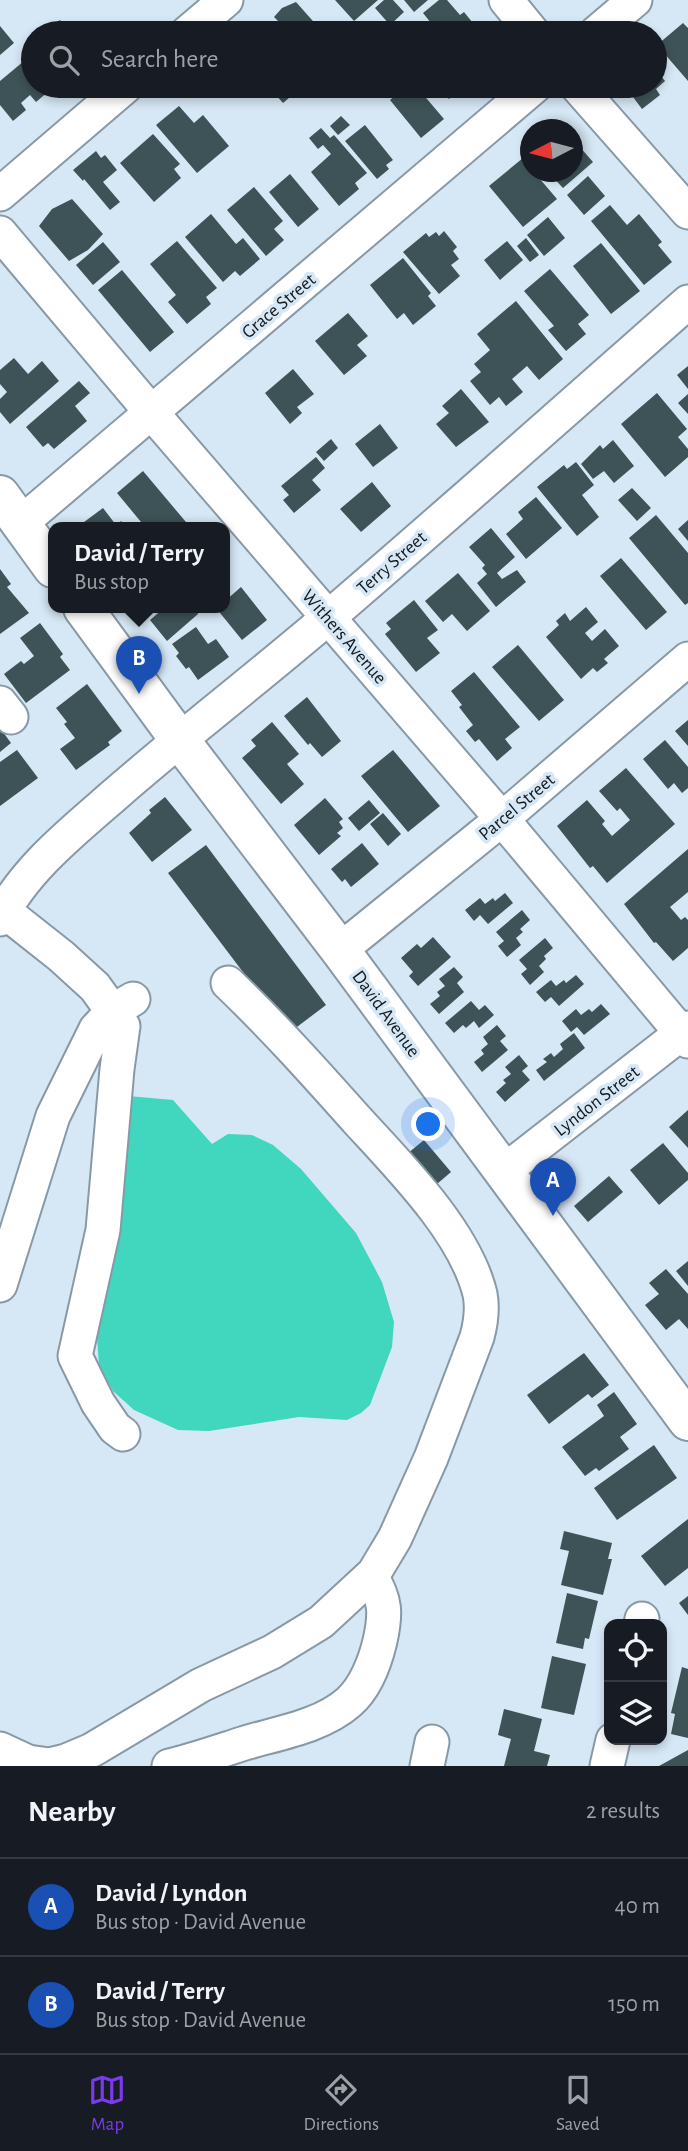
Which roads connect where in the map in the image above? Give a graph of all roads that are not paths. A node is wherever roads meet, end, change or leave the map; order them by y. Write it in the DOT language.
graph roads {
  1 [pos="226,0"];
  2 [pos="506,0"];
  3 [pos="635,0"];
  4 [pos="201,21"];
  5 [pos="523,21"];
  6 [pos="610,21"];
  7 [pos="112,98"];
  8 [pos="521,98"];
  9 [pos="588,98"];
  10 [pos="0,194"];
  11 [pos="688,212"];
  12 [pos="0,233"];
  13 [pos="688,302"];
  14 [pos="151,412"];
  15 [pos="10,509"];
  16 [pos="48,561"];
  17 [pos="87,613"];
  18 [pos="329,617"];
  19 [pos="688,659"];
  20 [pos="179,739"];
  21 [pos="502,819"];
  22 [pos="3,907"];
  23 [pos="340,950"];
  24 [pos="228,983"];
  25 [pos="123,1005"];
  26 [pos="686,1034"];
  27 [pos="503,1172"];
  28 [pos="0,1285"];
  29 [pos="683,1405"];
  30 [pos="123,1434"];
  31 [pos="371,1576"];
  32 [pos="612,1745"];
  33 [pos="0,1749"];
  34 [pos="48,1765"];
  35 [pos="56,1766"];
  36 [pos="169,1766"];
  37 [pos="607,1766"];
  1 -- 4 [label="street"];
  2 -- 5 [label="street"];
  3 -- 6 [label="street"];
  7 -- 10 [label="street"];
  8 -- 14 [label="street, Grace Street"];
  9 -- 11 [label="street"];
  12 -- 14 [label="street, Withers Avenue"];
  13 -- 18 [label="street, Terry Street"];
  14 -- 15 [label="street, Grace Street"];
  14 -- 18 [label="street, Withers Avenue"];
  15 -- 16 [label="main road"];
  17 -- 20 [label="main road, David Avenue"];
  18 -- 20 [label="street, Terry Street"];
  18 -- 21 [label="street, Withers Avenue"];
  19 -- 21 [label="street, Parcel Street"];
  20 -- 22 [label="street, Terry Street"];
  20 -- 23 [label="main road, David Avenue"];
  21 -- 23 [label="street, Parcel Street"];
  21 -- 26 [label="street, Withers Avenue"];
  22 -- 25 [label="street"];
  23 -- 27 [label="main road, David Avenue"];
  24 -- 31 [label="street"];
  25 -- 28 [label="street"];
  25 -- 30 [label="street"];
  26 -- 27 [label="street, Lyndon Street"];
  27 -- 29 [label="main road, David Avenue"];
  31 -- 34 [label="street"];
  31 -- 36 [label="street"];
  32 -- 37 [label="street"];
  33 -- 34 [label="street"];
  34 -- 35 [label="street"];
}
